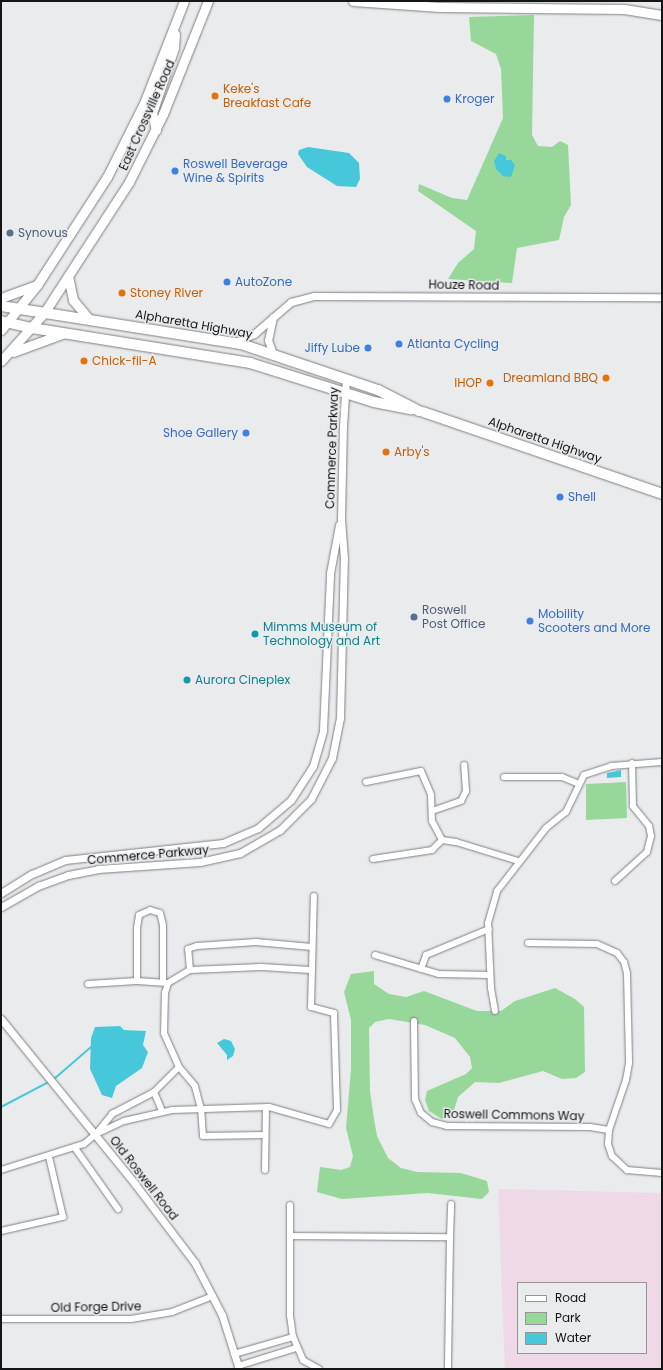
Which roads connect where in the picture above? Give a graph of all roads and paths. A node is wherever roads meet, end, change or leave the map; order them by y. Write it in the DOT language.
graph roads {
  1 [pos="184,1"];
  2 [pos="208,1"];
  3 [pos="353,1"];
  4 [pos="662,15"];
  5 [pos="175,25"];
  6 [pos="156,130"];
  7 [pos="68,276"];
  8 [pos="37,285"];
  9 [pos="662,297"];
  10 [pos="1,298"];
  11 [pos="1,306"];
  12 [pos="19,310"];
  13 [pos="44,313"];
  14 [pos="273,317"];
  15 [pos="89,319"];
  16 [pos="3,325"];
  17 [pos="32,328"];
  18 [pos="65,333"];
  19 [pos="233,342"];
  20 [pos="8,354"];
  21 [pos="273,354"];
  22 [pos="1,361"];
  23 [pos="346,379"];
  24 [pos="345,392"];
  25 [pos="421,411"];
  26 [pos="662,494"];
  27 [pos="341,519"];
  28 [pos="662,762"];
  29 [pos="632,763"];
  30 [pos="464,765"];
  31 [pos="504,777"];
  32 [pos="366,782"];
  33 [pos="579,784"];
  34 [pos="432,811"];
  35 [pos="442,840"];
  36 [pos="373,859"];
  37 [pos="518,861"];
  38 [pos="615,881"];
  39 [pos="1,893"];
  40 [pos="314,896"];
  41 [pos="1,907"];
  42 [pos="489,929"];
  43 [pos="528,943"];
  44 [pos="312,948"];
  45 [pos="375,955"];
  46 [pos="421,969"];
  47 [pos="190,970"];
  48 [pos="311,970"];
  49 [pos="490,974"];
  50 [pos="138,981"];
  51 [pos="166,982"];
  52 [pos="88,984"];
  53 [pos="495,1011"];
  54 [pos="1,1019"];
  55 [pos="414,1021"];
  56 [pos="179,1067"];
  57 [pos="154,1092"];
  58 [pos="266,1107"];
  59 [pos="202,1109"];
  60 [pos="162,1111"];
  61 [pos="609,1130"];
  62 [pos="96,1134"];
  63 [pos="264,1135"];
  64 [pos="75,1148"];
  65 [pos="49,1157"];
  66 [pos="1,1170"];
  67 [pos="265,1170"];
  68 [pos="662,1173"];
  69 [pos="290,1204"];
  70 [pos="451,1204"];
  71 [pos="118,1209"];
  72 [pos="1,1231"];
  73 [pos="290,1236"];
  74 [pos="450,1237"];
  75 [pos="213,1296"];
  76 [pos="1,1319"];
  77 [pos="293,1337"];
  78 [pos="274,1342"];
  79 [pos="296,1348"];
  80 [pos="234,1354"];
  81 [pos="278,1354"];
  82 [pos="239,1368"];
  83 [pos="319,1369"];
  84 [pos="448,1369"];
  1 -- 5 [label="main road, East Crossville Road"];
  2 -- 6 [label="main road, East Crossville Road"];
  3 -- 4 [label="main road"];
  5 -- 6 [label="main road"];
  5 -- 8 [label="main road, East Crossville Road"];
  6 -- 7 [label="main road, East Crossville Road"];
  7 -- 13 [label="main road, East Crossville Road"];
  7 -- 15 [label="main road"];
  8 -- 10 [label="main road"];
  8 -- 12 [label="main road, East Crossville Road"];
  9 -- 14 [label="street, Houze Road"];
  11 -- 12 [label="highway, Alpharetta Highway"];
  12 -- 13 [label="highway, Alpharetta Highway"];
  12 -- 16 [label="main road, East Crossville Road"];
  13 -- 15 [label="highway, Alpharetta Highway"];
  13 -- 17 [label="main road, East Crossville Road"];
  14 -- 19 [label="street, Houze Road"];
  14 -- 21 [label="street"];
  15 -- 19 [label="highway, Alpharetta Highway"];
  16 -- 17 [label="highway, Alpharetta Highway"];
  17 -- 18 [label="highway, Alpharetta Highway"];
  17 -- 20 [label="main road, East Crossville Road"];
  18 -- 20 [label="main road"];
  18 -- 24 [label="highway, Alpharetta Highway"];
  19 -- 21 [label="highway, Alpharetta Highway"];
  20 -- 22 [label="main road, East Crossville Road"];
  21 -- 23 [label="highway, Alpharetta Highway"];
  23 -- 24 [label="street, Commerce Parkway"];
  23 -- 25 [label="highway, Alpharetta Highway"];
  24 -- 25 [label="highway, Alpharetta Highway"];
  24 -- 27 [label="street, Commerce Parkway"];
  25 -- 26 [label="highway, Alpharetta Highway"];
  27 -- 39 [label="street, Commerce Parkway"];
  27 -- 41 [label="street, Commerce Parkway"];
  28 -- 29 [label="street"];
  29 -- 33 [label="street"];
  29 -- 38 [label="street"];
  30 -- 34 [label="street"];
  31 -- 33 [label="street"];
  32 -- 34 [label="street"];
  33 -- 37 [label="street"];
  34 -- 35 [label="street"];
  35 -- 36 [label="street"];
  35 -- 37 [label="street"];
  37 -- 42 [label="street"];
  40 -- 44 [label="street"];
  42 -- 46 [label="street"];
  42 -- 49 [label="street"];
  43 -- 61 [label="street"];
  44 -- 47 [label="street"];
  44 -- 48 [label="street"];
  45 -- 46 [label="street"];
  46 -- 49 [label="street"];
  47 -- 48 [label="street"];
  47 -- 51 [label="street"];
  48 -- 58 [label="street"];
  49 -- 53 [label="street"];
  50 -- 51 [label="street"];
  50 -- 51 [label="street"];
  50 -- 52 [label="street"];
  51 -- 56 [label="street"];
  54 -- 62 [label="street, Old Roswell Road"];
  55 -- 61 [label="street, Roswell Commons Way"];
  56 -- 57 [label="street"];
  56 -- 59 [label="street"];
  57 -- 60 [label="street"];
  57 -- 62 [label="street"];
  58 -- 59 [label="street"];
  58 -- 63 [label="street"];
  59 -- 60 [label="street"];
  59 -- 63 [label="street"];
  60 -- 62 [label="street"];
  61 -- 68 [label="street"];
  62 -- 64 [label="street"];
  62 -- 75 [label="street, Old Roswell Road"];
  63 -- 67 [label="street"];
  64 -- 65 [label="street"];
  64 -- 71 [label="street"];
  65 -- 66 [label="street"];
  65 -- 72 [label="street"];
  69 -- 73 [label="street"];
  70 -- 74 [label="street"];
  73 -- 74 [label="street"];
  73 -- 77 [label="street"];
  74 -- 84 [label="street"];
  75 -- 76 [label="street, Old Forge Drive"];
  75 -- 80 [label="street, Old Roswell Road"];
  77 -- 78 [label="street"];
  77 -- 79 [label="street"];
  78 -- 80 [label="street"];
  78 -- 81 [label="street"];
  79 -- 81 [label="street"];
  79 -- 83 [label="street"];
  80 -- 82 [label="street, Old Roswell Road"];
  81 -- 82 [label="street"];
}
